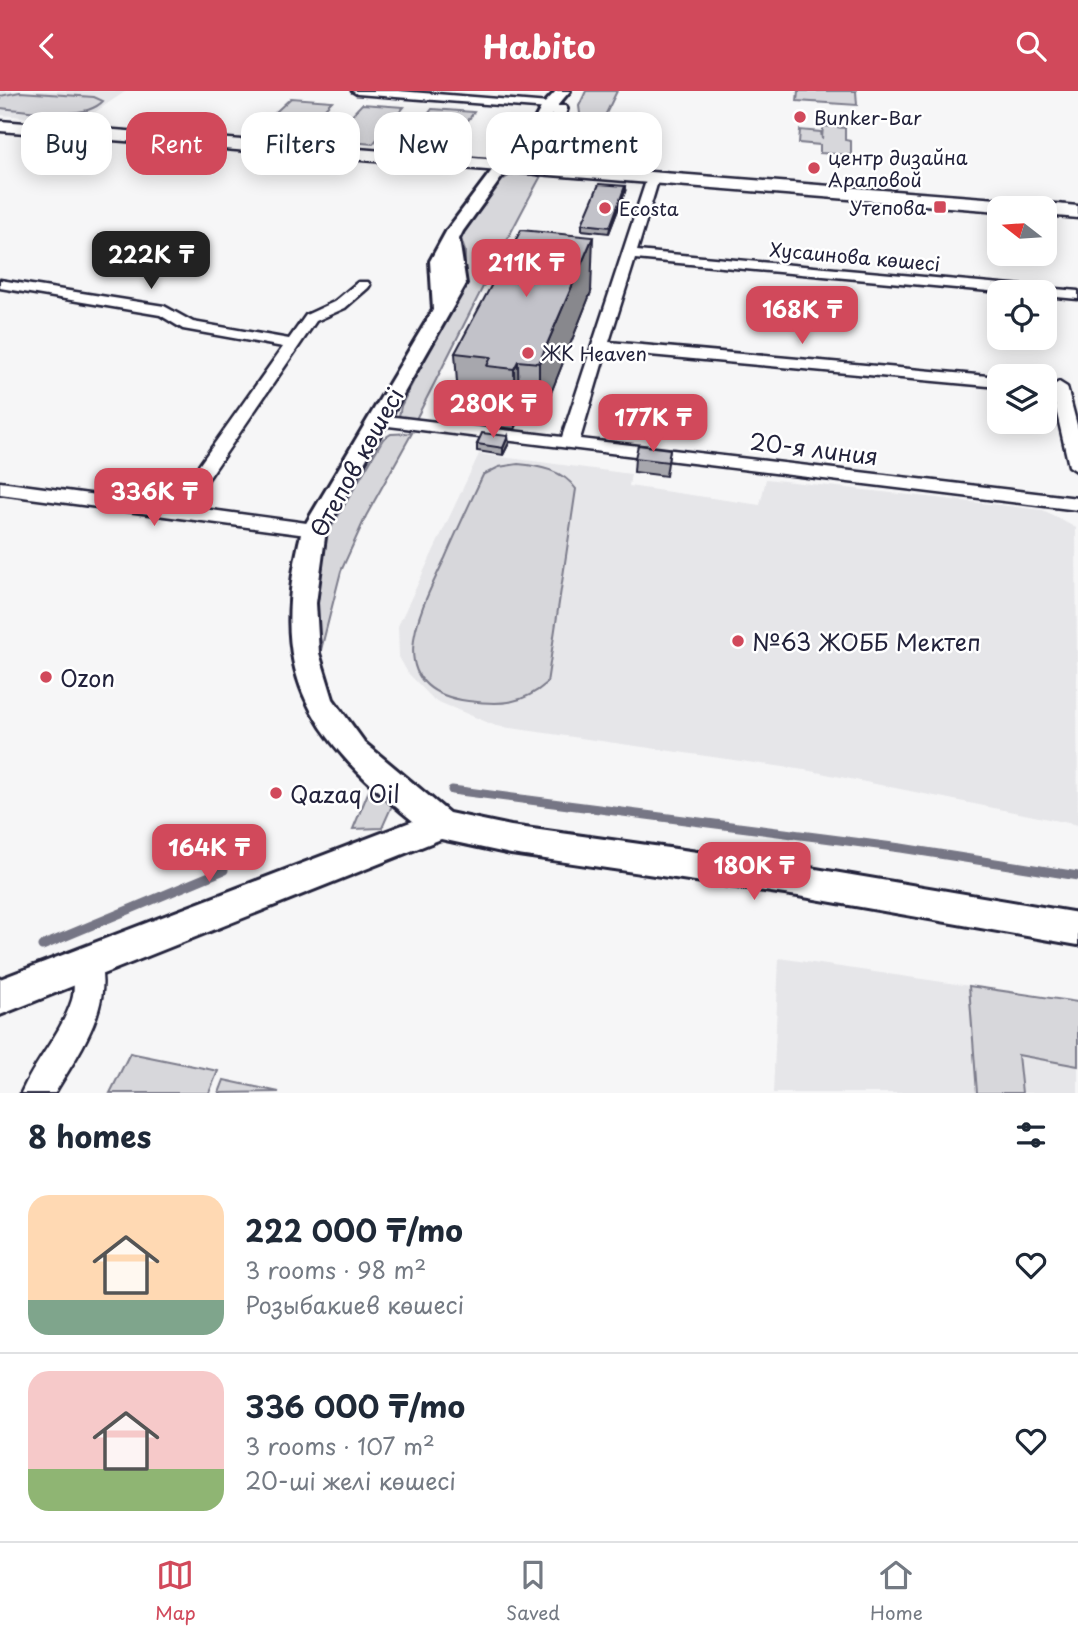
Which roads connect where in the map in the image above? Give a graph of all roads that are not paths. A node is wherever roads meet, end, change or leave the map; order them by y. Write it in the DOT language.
graph roads {
  1 [pos="357,91"];
  2 [pos="563,92"];
  3 [pos="549,106"];
  4 [pos="546,112"];
  5 [pos="558,112"];
  6 [pos="3,129"];
  7 [pos="486,165"];
  8 [pos="495,175"];
  9 [pos="615,175"];
  10 [pos="653,178"];
  11 [pos="987,204"];
  12 [pos="1057,210"];
  13 [pos="1078,212"];
  14 [pos="629,254"];
  15 [pos="0,284"];
  16 [pos="363,285"];
  17 [pos="1078,295"];
  18 [pos="293,344"];
  19 [pos="601,346"];
  20 [pos="987,381"];
  21 [pos="1057,387"];
  22 [pos="1078,389"];
  23 [pos="1057,402"];
  24 [pos="378,420"];
  25 [pos="569,444"];
  26 [pos="1078,466"];
  27 [pos="0,488"];
  28 [pos="1078,504"];
  29 [pos="177,511"];
  30 [pos="314,530"];
  31 [pos="440,825"];
  32 [pos="1078,929"];
  33 [pos="86,961"];
  34 [pos="0,997"];
  35 [pos="37,1093"];
  1 -- 3 [label="street"];
  2 -- 3 [label="street, Өтепов көшесі"];
  2 -- 5 [label="street, Өтепов көшесі"];
  3 -- 4 [label="street, Өтепов көшесі"];
  6 -- 7 [label="main road"];
  8 -- 24 [label="street, Өтепов көшесі"];
  9 -- 10 [label="main road"];
  10 -- 11 [label="main road"];
  10 -- 14 [label="street"];
  12 -- 13 [label="main road"];
  14 -- 17 [label="street, Хусаинова көшесі"];
  14 -- 19 [label="street"];
  15 -- 18 [label="street"];
  16 -- 18 [label="street"];
  18 -- 29 [label="street"];
  19 -- 20 [label="street"];
  19 -- 25 [label="street"];
  21 -- 22 [label="street"];
  23 -- 26 [label="street"];
  24 -- 25 [label="street, 20-я линия"];
  24 -- 30 [label="street, Өтепов көшесі"];
  25 -- 28 [label="street, 20-я линия"];
  27 -- 29 [label="street"];
  29 -- 30 [label="street"];
  30 -- 31 [label="street, Өтепов көшесі"];
  31 -- 32 [label="street"];
  31 -- 33 [label="street"];
  33 -- 34 [label="street"];
  33 -- 35 [label="street"];
}
